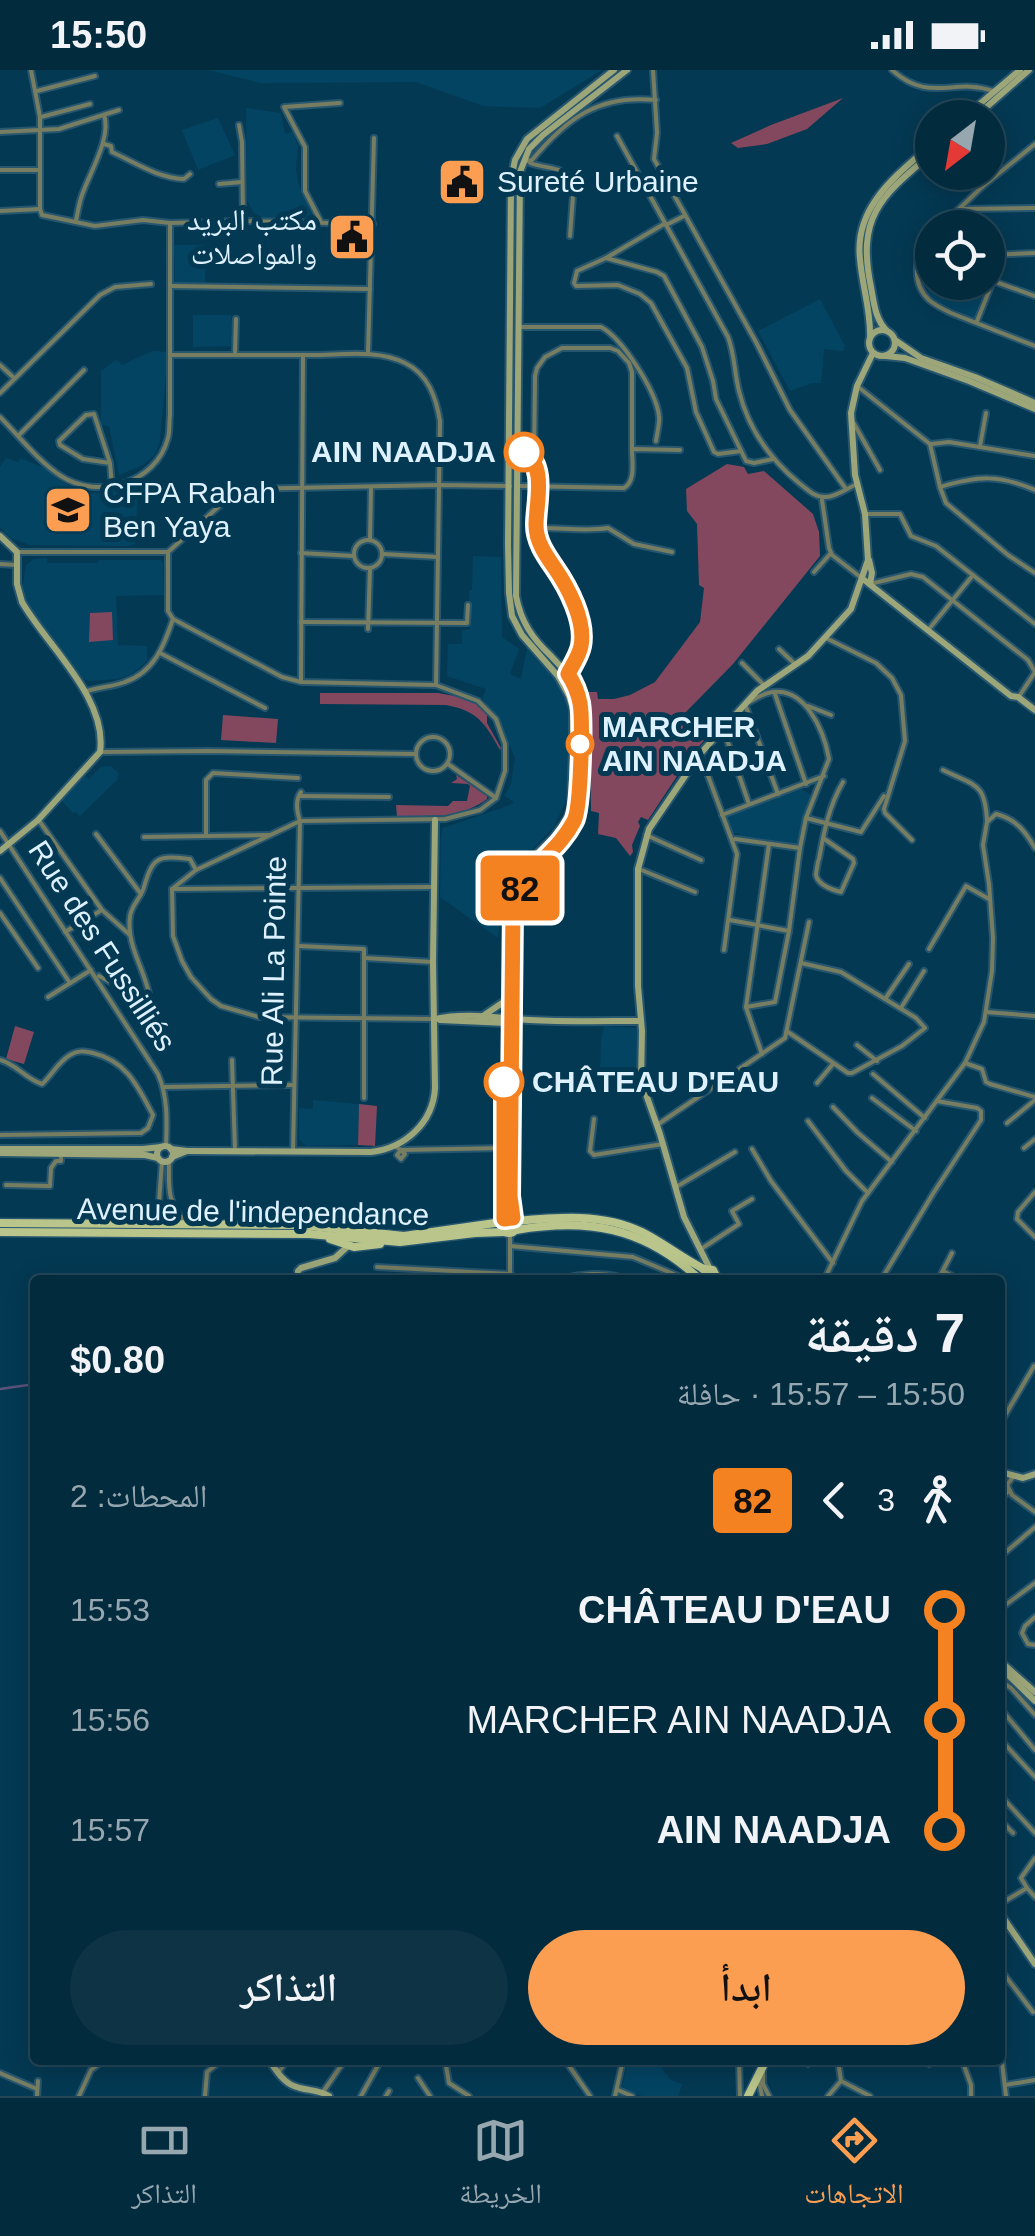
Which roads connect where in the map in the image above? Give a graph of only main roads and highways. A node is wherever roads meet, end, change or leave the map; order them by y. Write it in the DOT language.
graph roads {
  1 [pos="614,70"];
  2 [pos="626,70"];
  3 [pos="1020,70"];
  4 [pos="1029,70"];
  5 [pos="993,96"];
  6 [pos="988,100"];
  7 [pos="990,100"];
  8 [pos="915,160"];
  9 [pos="522,161"];
  10 [pos="915,168"];
  11 [pos="886,330"];
  12 [pos="870,337"];
  13 [pos="895,340"];
  14 [pos="873,352"];
  15 [pos="886,356"];
  16 [pos="1035,406"];
  17 [pos="513,486"];
  18 [pos="0,536"];
  19 [pos="866,582"];
  20 [pos="1035,710"];
  21 [pos="435,820"];
  22 [pos="0,851"];
  23 [pos="506,1000"];
  24 [pos="435,1004"];
  25 [pos="452,1016"];
  26 [pos="435,1019"];
  27 [pos="485,1019"];
  28 [pos="510,1020"];
  29 [pos="640,1021"];
  30 [pos="504,1039"];
  31 [pos="0,1151"];
  32 [pos="0,1223"];
  33 [pos="509,1225"];
  34 [pos="0,1232"];
  35 [pos="351,1238"];
  36 [pos="680,1262"];
  37 [pos="707,1269"];
  38 [pos="675,1274"];
  39 [pos="298,1275"];
  40 [pos="690,1275"];
  41 [pos="699,1275"];
  42 [pos="716,1275"];
  43 [pos="1005,1473"];
  44 [pos="1035,1474"];
  45 [pos="1005,1668"];
  46 [pos="1005,1669"];
  47 [pos="1035,1692"];
  48 [pos="1035,1701"];
  49 [pos="1005,1921"];
  50 [pos="1035,1964"];
  51 [pos="273,2065"];
  52 [pos="763,2065"];
  53 [pos="326,2094"];
  54 [pos="748,2096"];
  1 -- 9 [label="main road"];
  2 -- 9 [label="main road"];
  3 -- 5 [label="main road"];
  4 -- 5 [label="main road"];
  5 -- 6 [label="main road"];
  5 -- 7 [label="main road"];
  8 -- 12 [label="main road"];
  9 -- 17 [label="main road"];
  9 -- 17 [label="main road"];
  10 -- 11 [label="main road"];
  11 -- 12 [label="main road"];
  11 -- 13 [label="main road"];
  12 -- 14 [label="main road"];
  13 -- 15 [label="main road"];
  13 -- 16 [label="main road"];
  14 -- 15 [label="main road"];
  14 -- 19 [label="main road"];
  15 -- 16 [label="main road"];
  17 -- 23 [label="main road"];
  17 -- 28 [label="main road"];
  18 -- 22 [label="main road"];
  19 -- 20 [label="main road"];
  19 -- 29 [label="main road"];
  21 -- 24 [label="main road"];
  23 -- 27 [label="main road"];
  23 -- 28 [label="main road"];
  24 -- 25 [label="main road"];
  24 -- 26 [label="main road"];
  25 -- 26 [label="main road"];
  25 -- 27 [label="main road"];
  26 -- 27 [label="main road"];
  26 -- 31 [label="main road"];
  27 -- 28 [label="main road"];
  27 -- 30 [label="main road"];
  28 -- 29 [label="main road"];
  28 -- 30 [label="main road"];
  28 -- 33 [label="main road"];
  29 -- 37 [label="main road"];
  30 -- 33 [label="main road"];
  32 -- 35 [label="main road"];
  33 -- 35 [label="main road"];
  33 -- 35 [label="main road, Avenue de l'independance"];
  33 -- 36 [label="main road"];
  33 -- 37 [label="main road"];
  34 -- 35 [label="main road, Avenue de l'independance"];
  35 -- 39 [label="main road"];
  36 -- 38 [label="main road"];
  36 -- 40 [label="main road"];
  37 -- 41 [label="main road"];
  37 -- 42 [label="main road"];
  43 -- 44 [label="main road"];
  45 -- 47 [label="main road"];
  46 -- 48 [label="main road"];
  49 -- 50 [label="main road"];
  51 -- 53 [label="main road"];
  52 -- 54 [label="main road"];
}
